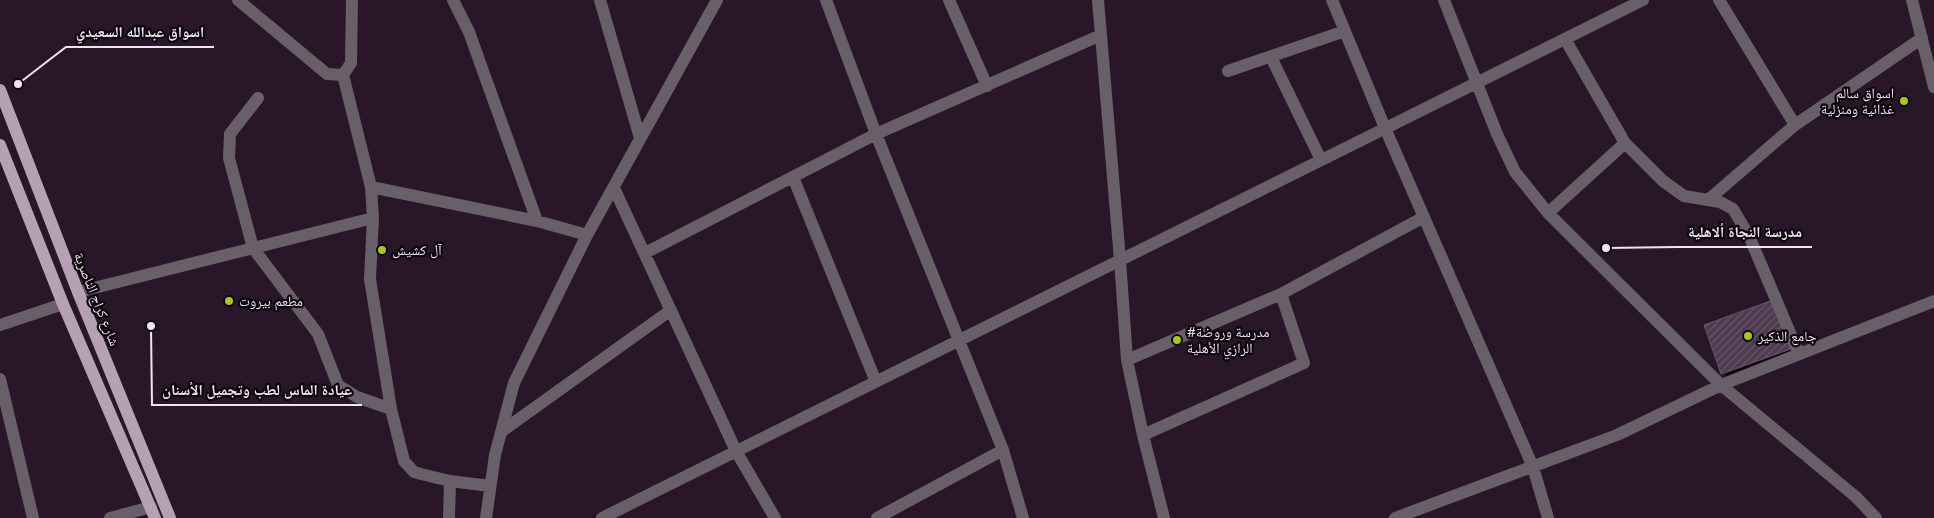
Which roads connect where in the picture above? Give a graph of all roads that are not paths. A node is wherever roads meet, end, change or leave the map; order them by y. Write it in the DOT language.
graph roads {
  1 [pos="238,0"];
  2 [pos="352,0"];
  3 [pos="452,0"];
  4 [pos="600,0"];
  5 [pos="717,0"];
  6 [pos="826,0"];
  7 [pos="949,0"];
  8 [pos="1098,0"];
  9 [pos="1332,0"];
  10 [pos="1444,0"];
  11 [pos="1643,0"];
  12 [pos="1719,0"];
  13 [pos="1912,0"];
  14 [pos="1345,31"];
  15 [pos="1102,35"];
  16 [pos="1922,38"];
  17 [pos="1565,39"];
  18 [pos="1271,57"];
  19 [pos="1228,72"];
  20 [pos="343,75"];
  21 [pos="1476,83"];
  22 [pos="987,86"];
  23 [pos="1934,87"];
  24 [pos="0,90"];
  25 [pos="258,98"];
  26 [pos="1794,126"];
  27 [pos="1385,128"];
  28 [pos="876,134"];
  29 [pos="640,138"];
  30 [pos="1625,142"];
  31 [pos="0,145"];
  32 [pos="1321,160"];
  33 [pos="793,177"];
  34 [pos="371,187"];
  35 [pos="614,188"];
  36 [pos="1708,200"];
  37 [pos="1548,213"];
  38 [pos="1424,217"];
  39 [pos="373,218"];
  40 [pos="536,221"];
  41 [pos="587,235"];
  42 [pos="254,248"];
  43 [pos="645,253"];
  44 [pos="1120,260"];
  45 [pos="78,292"];
  46 [pos="1281,294"];
  47 [pos="1934,301"];
  48 [pos="63,304"];
  49 [pos="671,310"];
  50 [pos="0,325"];
  51 [pos="960,340"];
  52 [pos="1799,354"];
  53 [pos="1127,360"];
  54 [pos="0,379"];
  55 [pos="876,382"];
  56 [pos="1721,386"];
  57 [pos="391,409"];
  58 [pos="501,432"];
  59 [pos="1143,435"];
  60 [pos="1003,450"];
  61 [pos="736,451"];
  62 [pos="1533,467"];
  63 [pos="450,481"];
  64 [pos="490,486"];
  65 [pos="153,512"];
  66 [pos="33,518"];
  67 [pos="110,518"];
  68 [pos="170,518"];
  69 [pos="449,518"];
  70 [pos="486,518"];
  71 [pos="602,518"];
  72 [pos="775,518"];
  73 [pos="877,518"];
  74 [pos="1023,518"];
  75 [pos="1164,518"];
  76 [pos="1395,518"];
  77 [pos="1548,518"];
  78 [pos="1876,518"];
  1 -- 20 [label="street"];
  2 -- 20 [label="street"];
  3 -- 40 [label="street"];
  4 -- 29 [label="street"];
  5 -- 29 [label="street"];
  6 -- 28 [label="street"];
  7 -- 22 [label="street"];
  8 -- 15 [label="street"];
  9 -- 14 [label="street"];
  10 -- 21 [label="street"];
  11 -- 17 [label="street"];
  12 -- 26 [label="street"];
  13 -- 16 [label="street"];
  14 -- 18 [label="street"];
  14 -- 27 [label="street"];
  15 -- 22 [label="street"];
  15 -- 44 [label="street"];
  16 -- 23 [label="street"];
  16 -- 26 [label="street"];
  17 -- 21 [label="street"];
  17 -- 30 [label="street"];
  18 -- 19 [label="street"];
  18 -- 32 [label="street"];
  20 -- 34 [label="street"];
  21 -- 27 [label="street"];
  21 -- 37 [label="street"];
  22 -- 28 [label="street"];
  24 -- 45 [label="main road, شارع كراج الناصرية"];
  25 -- 42 [label="street"];
  26 -- 36 [label="street"];
  27 -- 32 [label="street"];
  27 -- 38 [label="street"];
  28 -- 33 [label="street"];
  28 -- 51 [label="street"];
  29 -- 35 [label="street"];
  30 -- 36 [label="street"];
  30 -- 37 [label="street"];
  31 -- 48 [label="main road"];
  32 -- 44 [label="street"];
  33 -- 43 [label="street"];
  33 -- 55 [label="street"];
  34 -- 39 [label="street"];
  34 -- 40 [label="street"];
  35 -- 41 [label="street"];
  35 -- 43 [label="street"];
  36 -- 52 [label="street"];
  37 -- 56 [label="street"];
  38 -- 46 [label="street"];
  38 -- 62 [label="street"];
  39 -- 42 [label="street"];
  39 -- 57 [label="street"];
  40 -- 41 [label="street"];
  41 -- 58 [label="street"];
  42 -- 45 [label="street"];
  42 -- 57 [label="street"];
  43 -- 49 [label="street"];
  44 -- 51 [label="street"];
  44 -- 53 [label="street"];
  45 -- 68 [label="main road, شارع كراج الناصرية"];
  46 -- 53 [label="street"];
  46 -- 59 [label="street"];
  47 -- 52 [label="street"];
  48 -- 50 [label="street"];
  48 -- 65 [label="main road"];
  49 -- 58 [label="street"];
  49 -- 61 [label="street"];
  51 -- 55 [label="street"];
  51 -- 60 [label="street"];
  52 -- 56 [label="street"];
  53 -- 59 [label="street"];
  54 -- 66 [label="street"];
  55 -- 61 [label="street"];
  56 -- 62 [label="street"];
  56 -- 78 [label="street"];
  57 -- 63 [label="street"];
  58 -- 64 [label="street"];
  59 -- 75 [label="street"];
  60 -- 73 [label="street"];
  60 -- 74 [label="street"];
  61 -- 71 [label="street"];
  61 -- 72 [label="street"];
  62 -- 76 [label="street"];
  62 -- 77 [label="street"];
  63 -- 64 [label="street"];
  63 -- 69 [label="street"];
  64 -- 70 [label="street"];
  65 -- 67 [label="street"];
}
